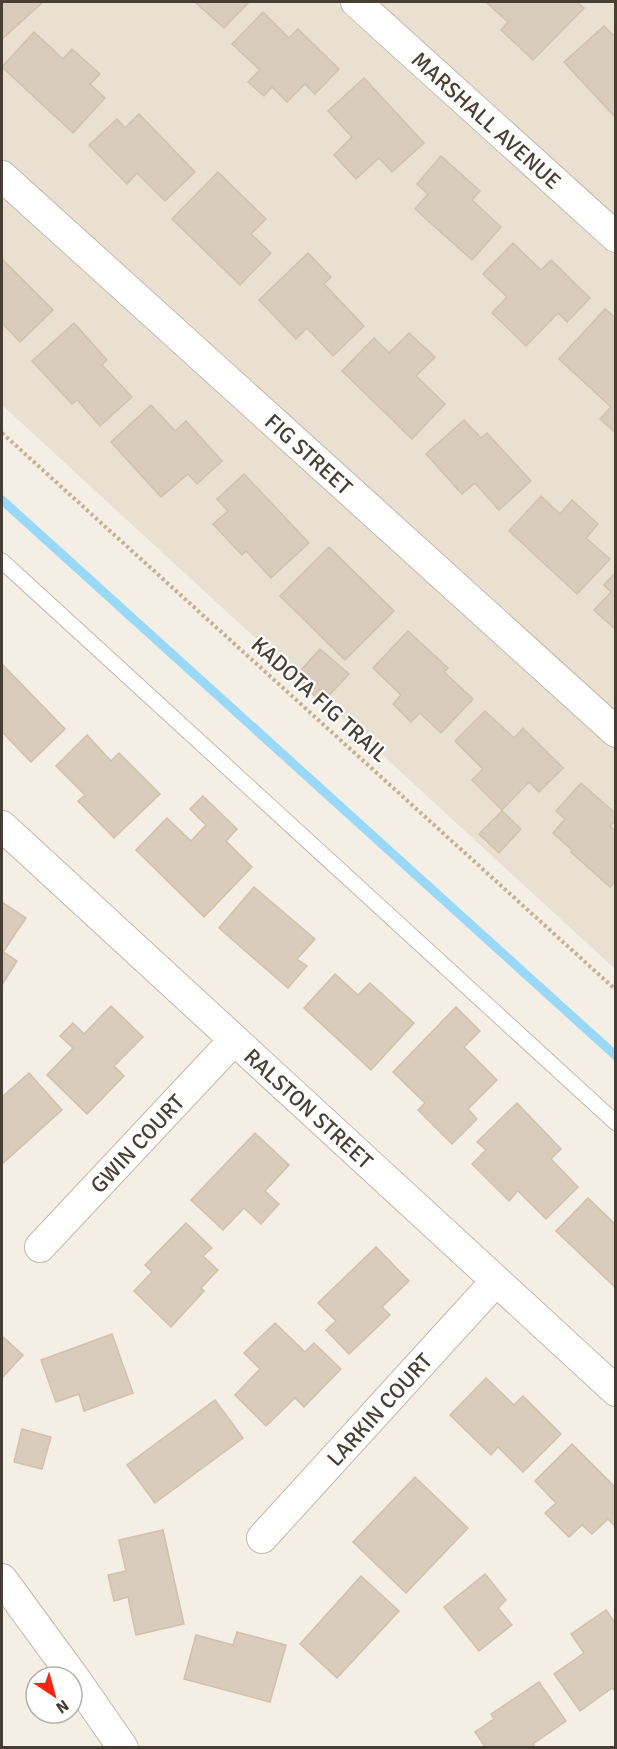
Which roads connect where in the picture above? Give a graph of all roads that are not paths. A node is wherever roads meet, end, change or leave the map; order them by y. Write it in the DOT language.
graph roads {
  1 [pos="356,2"];
  2 [pos="2,176"];
  3 [pos="615,237"];
  4 [pos="2,561"];
  5 [pos="615,732"];
  6 [pos="2,825"];
  7 [pos="234,1040"];
  8 [pos="615,1124"];
  9 [pos="39,1247"];
  10 [pos="496,1281"];
  11 [pos="615,1390"];
  12 [pos="262,1538"];
  13 [pos="2,1579"];
  14 [pos="123,1748"];
  1 -- 3 [label="street, MARSHALL AVENUE"];
  2 -- 5 [label="street, FIG STREET"];
  4 -- 8 [label="lane"];
  6 -- 7 [label="street, RALSTON STREET"];
  7 -- 9 [label="street, GWIN COURT"];
  7 -- 10 [label="street, RALSTON STREET"];
  10 -- 11 [label="street, RALSTON STREET"];
  10 -- 12 [label="street, LARKIN COURT"];
  13 -- 14 [label="street"];
}
